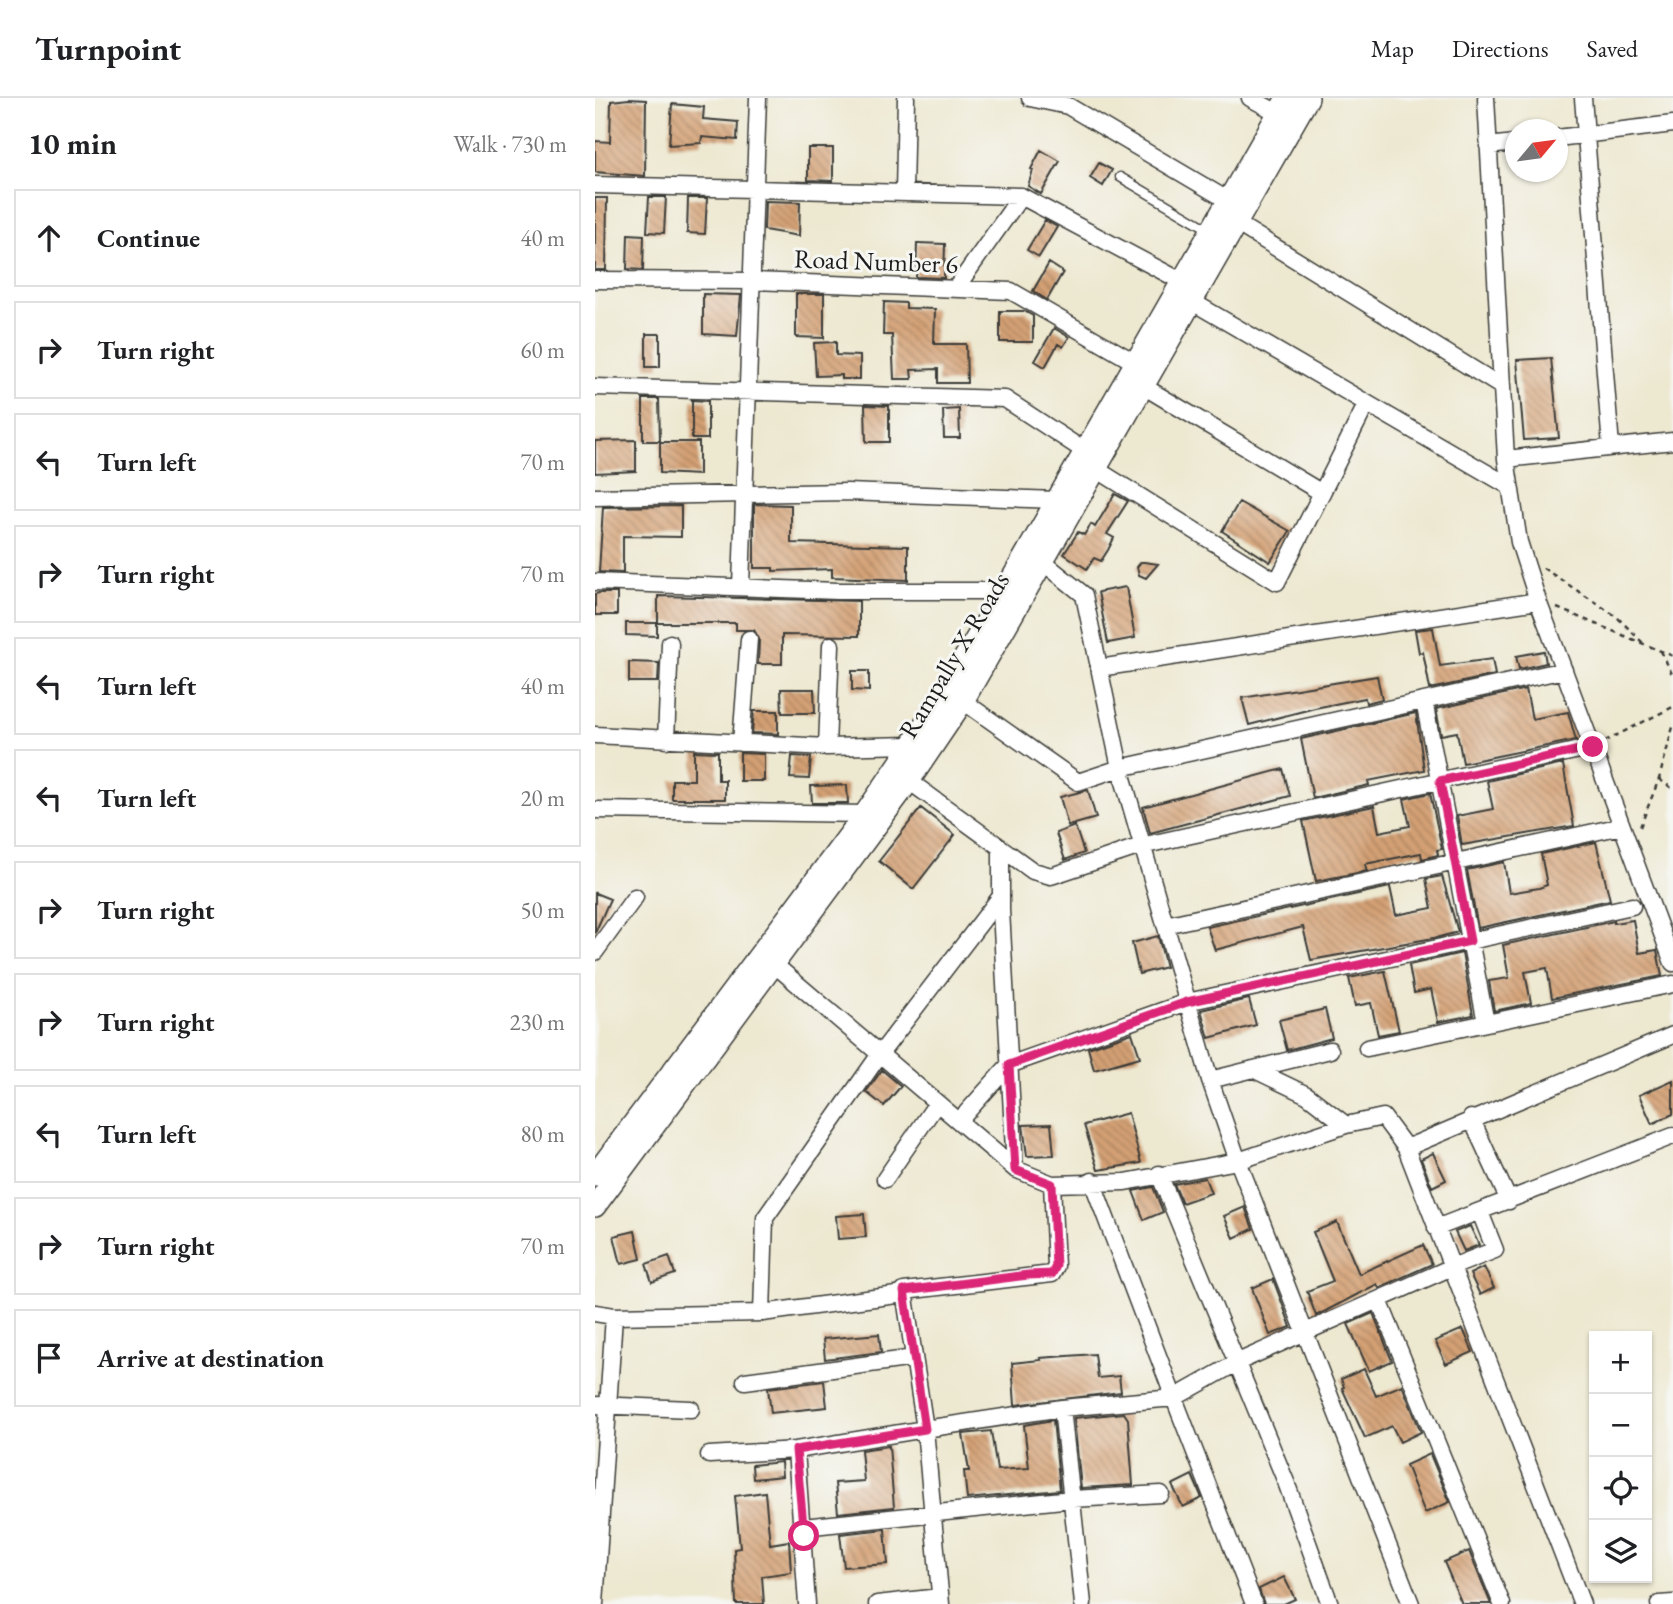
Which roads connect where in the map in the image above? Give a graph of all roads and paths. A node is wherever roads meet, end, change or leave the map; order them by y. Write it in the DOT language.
graph roads {
  1 [pos="758,98"];
  2 [pos="906,98"];
  3 [pos="1030,98"];
  4 [pos="1250,98"];
  5 [pos="1308,98"];
  6 [pos="1486,98"];
  7 [pos="1583,98"];
  8 [pos="1282,106"];
  9 [pos="1673,124"];
  10 [pos="1585,135"];
  11 [pos="1568,137"];
  12 [pos="1505,144"];
  13 [pos="1489,146"];
  14 [pos="1120,177"];
  15 [pos="595,185"];
  16 [pos="755,189"];
  17 [pos="904,193"];
  18 [pos="1021,195"];
  19 [pos="1229,201"];
  20 [pos="1236,223"];
  21 [pos="1210,230"];
  22 [pos="595,280"];
  23 [pos="752,281"];
  24 [pos="1181,281"];
  25 [pos="956,288"];
  26 [pos="1191,301"];
  27 [pos="1136,363"];
  28 [pos="1143,386"];
  29 [pos="595,387"];
  30 [pos="1502,387"];
  31 [pos="747,391"];
  32 [pos="1366,405"];
  33 [pos="1673,441"];
  34 [pos="1611,447"];
  35 [pos="1506,459"];
  36 [pos="1091,460"];
  37 [pos="1509,486"];
  38 [pos="744,492"];
  39 [pos="1322,493"];
  40 [pos="595,497"];
  41 [pos="1058,500"];
  42 [pos="1525,558"];
  43 [pos="1043,562"];
  44 [pos="595,582"];
  45 [pos="741,586"];
  46 [pos="1005,590"];
  47 [pos="1538,601"];
  48 [pos="749,639"];
  49 [pos="670,643"];
  50 [pos="1643,643"];
  51 [pos="831,645"];
  52 [pos="1661,650"];
  53 [pos="1673,656"];
  54 [pos="1099,667"];
  55 [pos="1564,670"];
  56 [pos="1673,676"];
  57 [pos="963,701"];
  58 [pos="1424,702"];
  59 [pos="1673,708"];
  60 [pos="1673,727"];
  61 [pos="595,735"];
  62 [pos="666,740"];
  63 [pos="741,743"];
  64 [pos="912,746"];
  65 [pos="827,747"];
  66 [pos="1593,747"];
  67 [pos="1120,768"];
  68 [pos="1659,779"];
  69 [pos="909,781"];
  70 [pos="1440,781"];
  71 [pos="1673,789"];
  72 [pos="595,810"];
  73 [pos="865,814"];
  74 [pos="1622,826"];
  75 [pos="1141,846"];
  76 [pos="1001,850"];
  77 [pos="1632,854"];
  78 [pos="1455,862"];
  79 [pos="1001,896"];
  80 [pos="635,897"];
  81 [pos="1632,906"];
  82 [pos="1165,925"];
  83 [pos="1470,941"];
  84 [pos="595,952"];
  85 [pos="1673,962"];
  86 [pos="775,965"];
  87 [pos="1673,984"];
  88 [pos="1187,1002"];
  89 [pos="1486,1023"];
  90 [pos="1673,1035"];
  91 [pos="1367,1048"];
  92 [pos="1330,1050"];
  93 [pos="880,1054"];
  94 [pos="1009,1065"];
  95 [pos="1253,1069"];
  96 [pos="1210,1080"];
  97 [pos="937,1102"];
  98 [pos="1471,1118"];
  99 [pos="959,1121"];
  100 [pos="1346,1125"];
  101 [pos="1673,1136"];
  102 [pos="1406,1148"];
  103 [pos="1238,1161"];
  104 [pos="1015,1170"];
  105 [pos="1159,1174"];
  106 [pos="595,1175"];
  107 [pos="885,1179"];
  108 [pos="1092,1181"];
  109 [pos="1052,1184"];
  110 [pos="1510,1201"];
  111 [pos="595,1206"];
  112 [pos="1480,1212"];
  113 [pos="1436,1228"];
  114 [pos="1452,1268"];
  115 [pos="904,1294"];
  116 [pos="1379,1300"];
  117 [pos="595,1313"];
  118 [pos="762,1313"];
  119 [pos="614,1316"];
  120 [pos="1306,1334"];
  121 [pos="914,1358"];
  122 [pos="1238,1362"];
  123 [pos="745,1381"];
  124 [pos="1174,1398"];
  125 [pos="603,1406"];
  126 [pos="1062,1408"];
  127 [pos="691,1409"];
  128 [pos="925,1429"];
  129 [pos="796,1450"];
  130 [pos="709,1455"];
  131 [pos="1161,1494"];
  132 [pos="1072,1499"];
  133 [pos="933,1516"];
  134 [pos="803,1527"];
  135 [pos="940,1600"];
  136 [pos="1673,1603"];
  137 [pos="595,1604"];
  138 [pos="807,1604"];
  139 [pos="877,1604"];
  140 [pos="1083,1604"];
  141 [pos="1254,1604"];
  142 [pos="1330,1604"];
  143 [pos="1411,1604"];
  144 [pos="1502,1604"];
  145 [pos="1582,1604"];
  146 [pos="1659,1604"];
  1 -- 16 [label="street"];
  2 -- 17 [label="street"];
  3 -- 19 [label="street"];
  4 -- 8 [label="street"];
  5 -- 20 [label="main road, Rampally X Roads"];
  6 -- 13 [label="street"];
  7 -- 10 [label="street"];
  8 -- 19 [label="main road"];
  9 -- 10 [label="street"];
  10 -- 11 [label="street"];
  10 -- 34 [label="street"];
  12 -- 13 [label="street"];
  13 -- 30 [label="street"];
  14 -- 21 [label="lane"];
  15 -- 16 [label="street"];
  16 -- 17 [label="street"];
  16 -- 23 [label="street"];
  17 -- 18 [label="street"];
  18 -- 24 [label="street"];
  18 -- 25 [label="street"];
  19 -- 21 [label="main road"];
  20 -- 26 [label="main road, Rampally X Roads"];
  20 -- 30 [label="street"];
  21 -- 24 [label="main road"];
  22 -- 23 [label="street, Road Number 6"];
  23 -- 25 [label="street, Road Number 6"];
  23 -- 31 [label="street"];
  24 -- 27 [label="main road"];
  25 -- 27 [label="street, Road Number 6"];
  26 -- 28 [label="main road, Rampally X Roads"];
  26 -- 32 [label="street"];
  27 -- 36 [label="main road"];
  28 -- 36 [label="main road, Rampally X Roads"];
  28 -- 39 [label="street"];
  29 -- 31 [label="street"];
  30 -- 35 [label="street"];
  31 -- 36 [label="street"];
  31 -- 38 [label="street"];
  32 -- 37 [label="street"];
  32 -- 39 [label="street"];
  33 -- 34 [label="street"];
  34 -- 35 [label="street"];
  35 -- 37 [label="street"];
  36 -- 39 [label="street"];
  36 -- 41 [label="main road"];
  36 -- 43 [label="main road, Rampally X Roads"];
  37 -- 42 [label="street"];
  38 -- 40 [label="street"];
  38 -- 41 [label="street"];
  38 -- 45 [label="street"];
  41 -- 46 [label="main road"];
  42 -- 47 [label="street"];
  42 -- 50 [label="path"];
  43 -- 54 [label="street"];
  43 -- 57 [label="main road, Rampally X Roads"];
  44 -- 45 [label="street"];
  45 -- 46 [label="street"];
  46 -- 64 [label="main road"];
  47 -- 50 [label="path"];
  47 -- 54 [label="street"];
  47 -- 55 [label="street"];
  48 -- 63 [label="street"];
  49 -- 62 [label="street"];
  50 -- 52 [label="path"];
  51 -- 65 [label="street"];
  52 -- 53 [label="path"];
  52 -- 56 [label="path"];
  54 -- 67 [label="street"];
  55 -- 58 [label="street"];
  55 -- 66 [label="street"];
  57 -- 67 [label="street"];
  57 -- 69 [label="main road, Rampally X Roads"];
  58 -- 67 [label="street"];
  58 -- 70 [label="street"];
  59 -- 66 [label="path"];
  60 -- 68 [label="path"];
  61 -- 62 [label="street"];
  62 -- 63 [label="street"];
  63 -- 65 [label="street"];
  64 -- 65 [label="street"];
  64 -- 73 [label="main road"];
  66 -- 70 [label="street"];
  66 -- 74 [label="street"];
  67 -- 75 [label="street"];
  68 -- 71 [label="path"];
  68 -- 77 [label="path"];
  69 -- 76 [label="street"];
  69 -- 86 [label="main road, Rampally X Roads"];
  70 -- 75 [label="street"];
  70 -- 78 [label="street"];
  72 -- 73 [label="street"];
  73 -- 106 [label="main road"];
  74 -- 77 [label="street"];
  74 -- 78 [label="street"];
  75 -- 76 [label="street"];
  75 -- 82 [label="street"];
  76 -- 79 [label="street"];
  77 -- 85 [label="street"];
  78 -- 82 [label="street"];
  78 -- 83 [label="street"];
  79 -- 93 [label="street"];
  79 -- 94 [label="street"];
  80 -- 84 [label="street"];
  81 -- 83 [label="street"];
  82 -- 88 [label="street"];
  83 -- 88 [label="street"];
  83 -- 89 [label="street"];
  86 -- 93 [label="street"];
  86 -- 111 [label="main road, Rampally X Roads"];
  87 -- 89 [label="street"];
  88 -- 94 [label="street"];
  88 -- 96 [label="street"];
  89 -- 91 [label="street"];
  90 -- 98 [label="street"];
  92 -- 95 [label="street"];
  93 -- 97 [label="street"];
  93 -- 118 [label="street"];
  94 -- 99 [label="street"];
  94 -- 104 [label="street"];
  95 -- 96 [label="street"];
  95 -- 100 [label="street"];
  96 -- 103 [label="street"];
  97 -- 99 [label="street"];
  97 -- 107 [label="street"];
  98 -- 102 [label="street"];
  98 -- 110 [label="street"];
  99 -- 104 [label="street"];
  100 -- 102 [label="street"];
  100 -- 103 [label="street"];
  101 -- 110 [label="street"];
  102 -- 113 [label="street"];
  103 -- 105 [label="street"];
  103 -- 120 [label="street"];
  104 -- 109 [label="street"];
  105 -- 108 [label="street"];
  105 -- 122 [label="street"];
  108 -- 109 [label="street"];
  108 -- 124 [label="street"];
  109 -- 115 [label="street"];
  110 -- 112 [label="street"];
  112 -- 113 [label="street"];
  112 -- 114 [label="street"];
  113 -- 114 [label="street"];
  114 -- 116 [label="street"];
  114 -- 145 [label="street"];
  115 -- 118 [label="street"];
  115 -- 121 [label="street"];
  116 -- 120 [label="street"];
  116 -- 144 [label="street"];
  117 -- 119 [label="street"];
  118 -- 119 [label="street"];
  119 -- 125 [label="street"];
  120 -- 122 [label="street"];
  120 -- 143 [label="street"];
  121 -- 123 [label="street"];
  121 -- 128 [label="street"];
  122 -- 124 [label="street"];
  122 -- 142 [label="street"];
  124 -- 126 [label="street"];
  124 -- 141 [label="street"];
  125 -- 127 [label="street"];
  125 -- 137 [label="street"];
  126 -- 128 [label="street"];
  126 -- 132 [label="street"];
  128 -- 129 [label="street"];
  128 -- 133 [label="street"];
  129 -- 130 [label="street"];
  129 -- 134 [label="street"];
  131 -- 132 [label="street"];
  132 -- 133 [label="street"];
  132 -- 140 [label="street"];
  133 -- 134 [label="street"];
  133 -- 135 [label="street"];
  134 -- 138 [label="street"];
  135 -- 139 [label="street"];
  136 -- 146 [label="street"];
}
